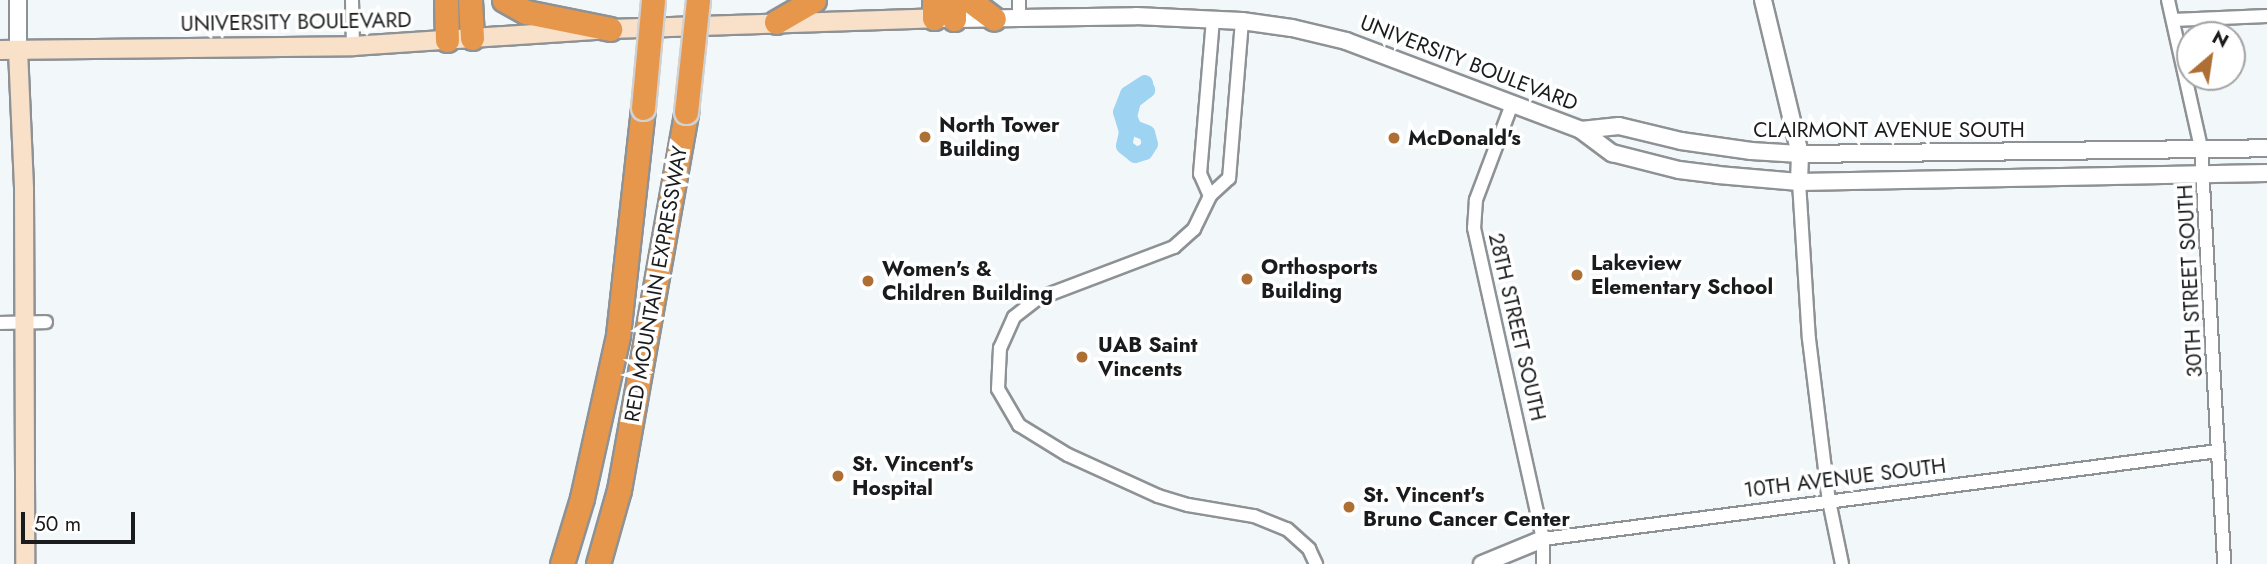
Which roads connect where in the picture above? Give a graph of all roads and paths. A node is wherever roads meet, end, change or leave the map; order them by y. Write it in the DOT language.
graph roads {
  1 [pos="18,0"];
  2 [pos="352,0"];
  3 [pos="446,0"];
  4 [pos="470,0"];
  5 [pos="504,0"];
  6 [pos="698,0"];
  7 [pos="712,0"];
  8 [pos="814,0"];
  9 [pos="969,0"];
  10 [pos="1018,0"];
  11 [pos="1763,0"];
  12 [pos="2168,0"];
  13 [pos="653,1"];
  14 [pos="944,9"];
  15 [pos="2267,16"];
  16 [pos="994,19"];
  17 [pos="1018,19"];
  18 [pos="1213,19"];
  19 [pos="2173,20"];
  20 [pos="1242,21"];
  21 [pos="776,22"];
  22 [pos="610,29"];
  23 [pos="472,38"];
  24 [pos="447,40"];
  25 [pos="353,46"];
  26 [pos="9,50"];
  27 [pos="1512,104"];
  28 [pos="693,107"];
  29 [pos="1581,130"];
  30 [pos="2267,148"];
  31 [pos="2201,149"];
  32 [pos="1800,154"];
  33 [pos="2267,173"];
  34 [pos="2203,174"];
  35 [pos="1799,182"];
  36 [pos="1210,196"];
  37 [pos="0,323"];
  38 [pos="23,323"];
  39 [pos="46,323"];
  40 [pos="2218,451"];
  41 [pos="1829,501"];
  42 [pos="1543,539"];
  43 [pos="26,564"];
  44 [pos="562,564"];
  45 [pos="598,564"];
  46 [pos="1316,564"];
  47 [pos="1482,564"];
  48 [pos="1543,564"];
  49 [pos="1842,564"];
  50 [pos="2224,564"];
  1 -- 26 [label="street"];
  2 -- 25 [label="street"];
  3 -- 24 [label="highway"];
  4 -- 23 [label="highway"];
  5 -- 22 [label="highway"];
  6 -- 28 [label="highway, bridge"];
  7 -- 28 [label="highway"];
  8 -- 21 [label="highway"];
  9 -- 16 [label="highway"];
  10 -- 17 [label="street"];
  11 -- 32 [label="street"];
  12 -- 19 [label="street, 30TH STREET SOUTH"];
  13 -- 44 [label="highway, RED MOUNTAIN EXPRESSWAY, bridge"];
  14 -- 16 [label="street, UNIVERSITY BOULEVARD"];
  14 -- 21 [label="main road, UNIVERSITY BOULEVARD"];
  15 -- 19 [label="street"];
  16 -- 17 [label="street, UNIVERSITY BOULEVARD"];
  17 -- 18 [label="street, UNIVERSITY BOULEVARD"];
  18 -- 20 [label="street, UNIVERSITY BOULEVARD"];
  18 -- 36 [label="street"];
  19 -- 31 [label="street, 30TH STREET SOUTH"];
  20 -- 27 [label="street, UNIVERSITY BOULEVARD"];
  20 -- 36 [label="street"];
  21 -- 22 [label="main road, UNIVERSITY BOULEVARD"];
  22 -- 23 [label="main road, UNIVERSITY BOULEVARD"];
  23 -- 24 [label="main road, UNIVERSITY BOULEVARD"];
  24 -- 25 [label="main road, UNIVERSITY BOULEVARD"];
  25 -- 26 [label="main road, UNIVERSITY BOULEVARD"];
  26 -- 38 [label="main road"];
  27 -- 29 [label="street, UNIVERSITY BOULEVARD"];
  27 -- 42 [label="street, 28TH STREET SOUTH"];
  28 -- 45 [label="highway, RED MOUNTAIN EXPRESSWAY"];
  29 -- 32 [label="street, CLAIRMONT AVENUE SOUTH"];
  29 -- 35 [label="street"];
  30 -- 31 [label="street, CLAIRMONT AVENUE SOUTH"];
  31 -- 32 [label="street, CLAIRMONT AVENUE SOUTH"];
  31 -- 34 [label="street, 30TH STREET SOUTH"];
  32 -- 35 [label="street"];
  33 -- 34 [label="street"];
  34 -- 35 [label="street"];
  34 -- 40 [label="street, 30TH STREET SOUTH"];
  35 -- 41 [label="street"];
  36 -- 46 [label="street"];
  37 -- 38 [label="street"];
  38 -- 39 [label="street"];
  38 -- 43 [label="main road"];
  40 -- 41 [label="street, 10TH AVENUE SOUTH"];
  40 -- 50 [label="street, 30TH STREET SOUTH"];
  41 -- 42 [label="street, 10TH AVENUE SOUTH"];
  41 -- 49 [label="street"];
  42 -- 47 [label="street, 10TH AVENUE SOUTH"];
  42 -- 48 [label="street, 28TH STREET SOUTH"];
}
